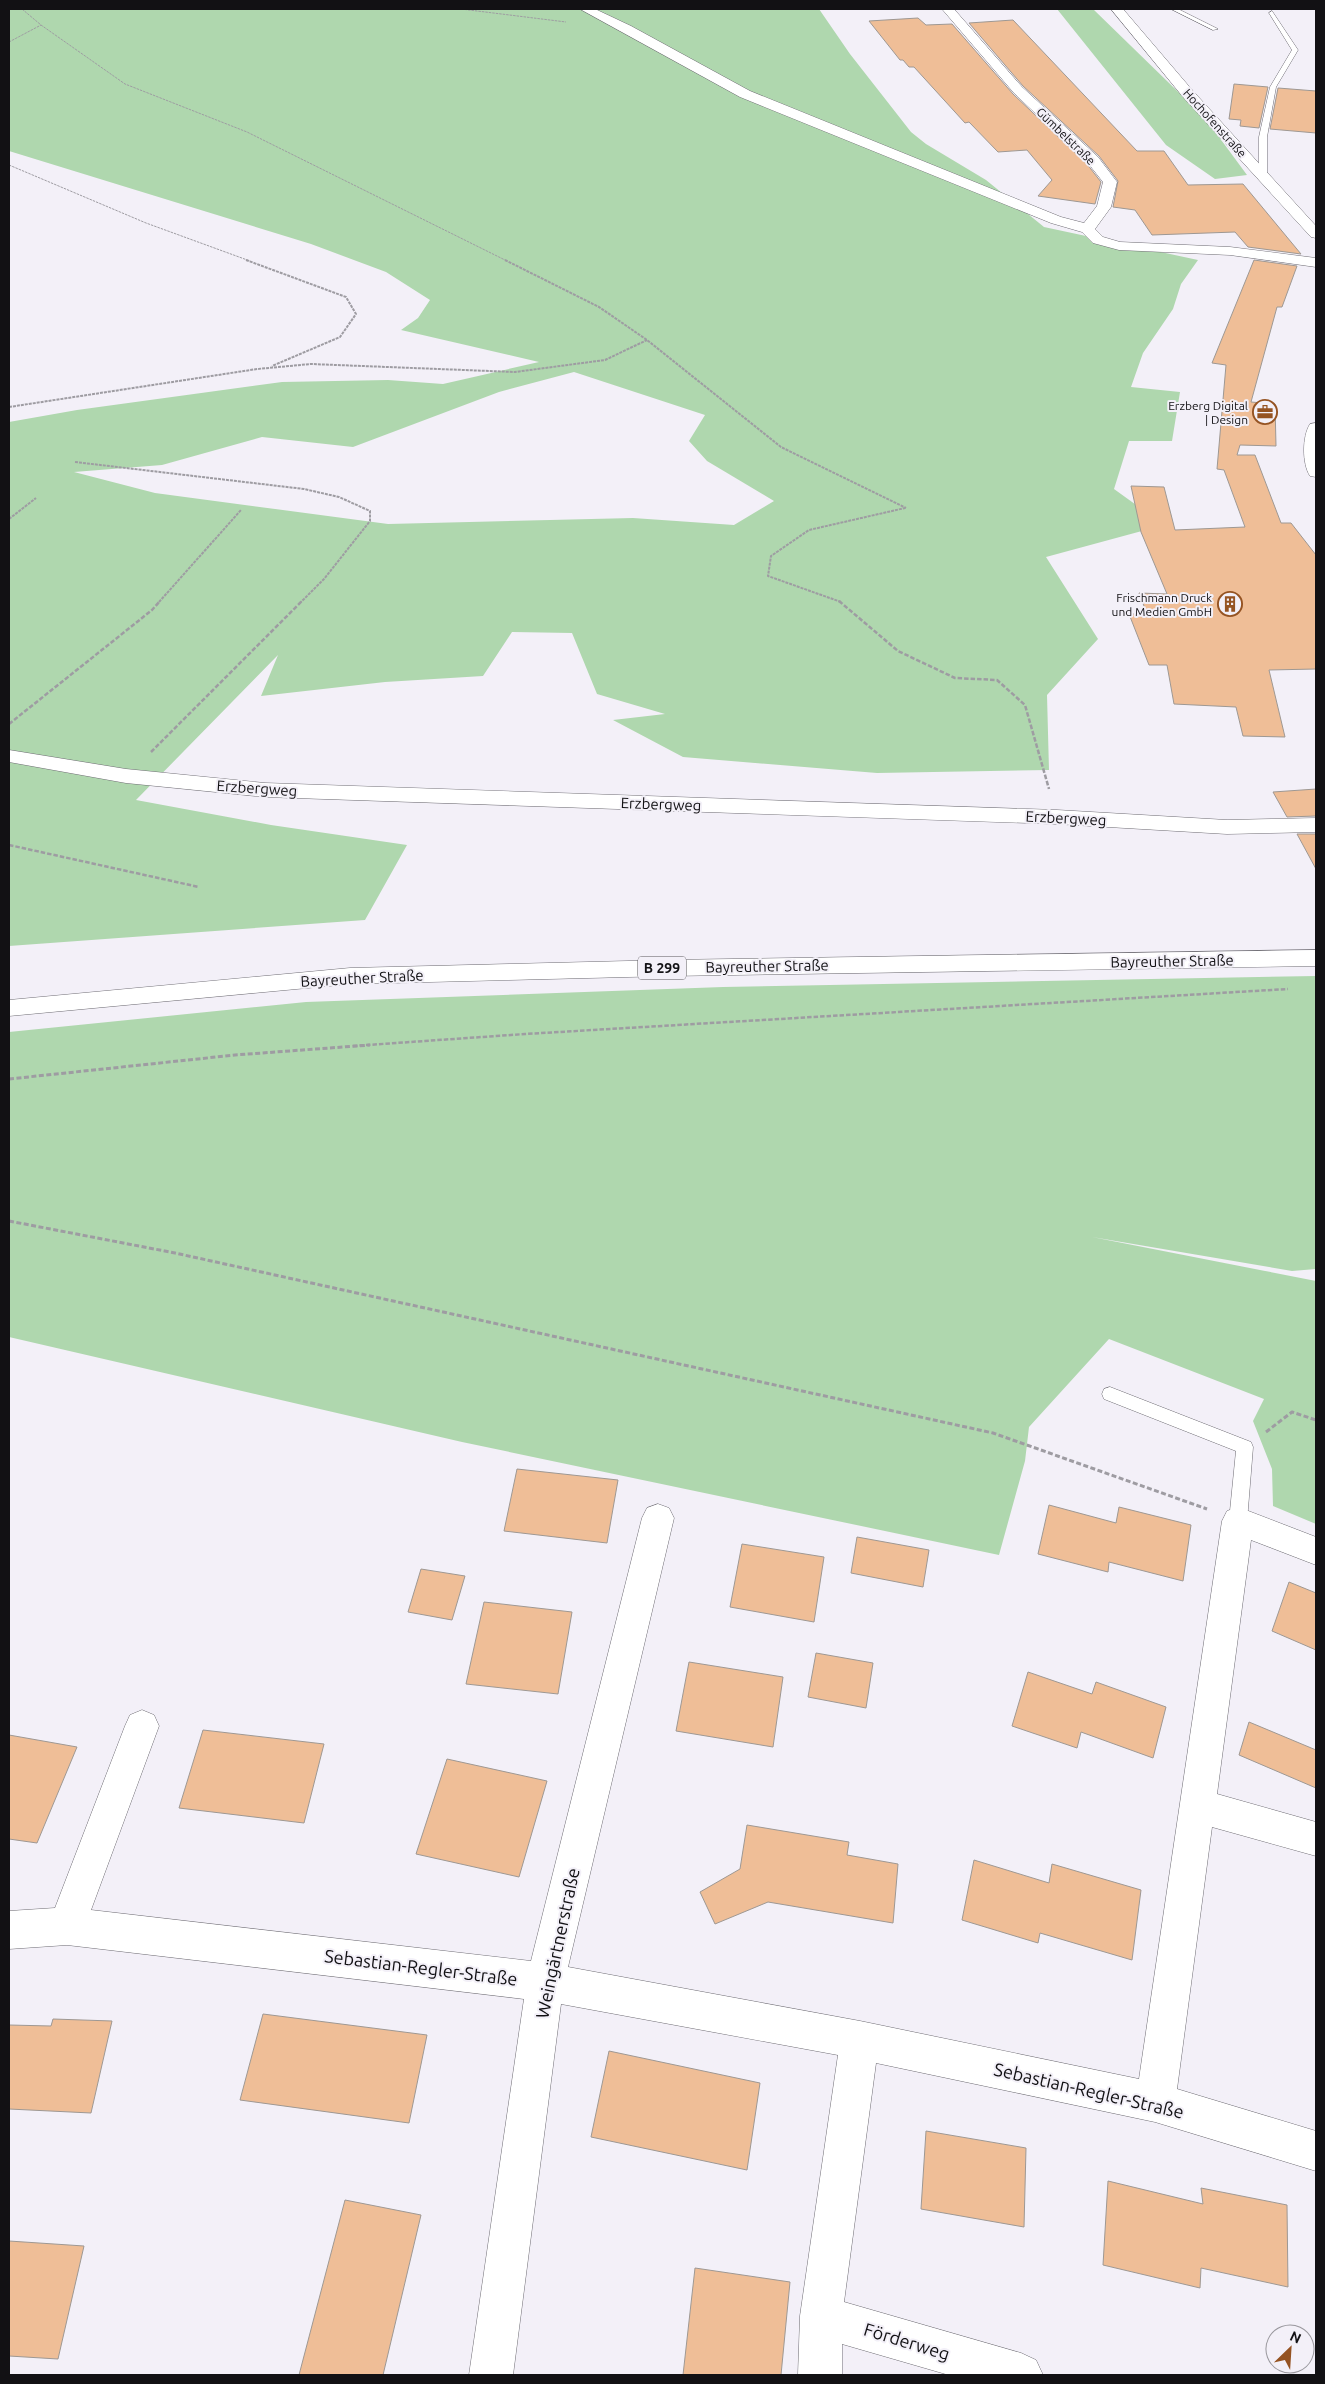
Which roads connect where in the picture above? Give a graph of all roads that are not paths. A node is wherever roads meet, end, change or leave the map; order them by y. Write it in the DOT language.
graph roads {
  1 [pos="586,9"];
  2 [pos="948,9"];
  3 [pos="1116,9"];
  4 [pos="1174,9"];
  5 [pos="1272,13"];
  6 [pos="1215,28"];
  7 [pos="1263,176"];
  8 [pos="1087,229"];
  9 [pos="1316,234"];
  10 [pos="1316,263"];
  11 [pos="1316,428"];
  12 [pos="1316,472"];
  13 [pos="9,756"];
  14 [pos="1316,825"];
  15 [pos="1316,958"];
  16 [pos="9,1008"];
  17 [pos="1110,1394"];
  18 [pos="658,1518"];
  19 [pos="1238,1521"];
  20 [pos="1316,1551"];
  21 [pos="142,1726"];
  22 [pos="1197,1806"];
  23 [pos="1316,1839"];
  24 [pos="68,1926"];
  25 [pos="9,1930"];
  26 [pos="545,1982"];
  27 [pos="860,2040"];
  28 [pos="1155,2102"];
  29 [pos="1316,2151"];
  30 [pos="821,2316"];
  31 [pos="491,2375"];
  32 [pos="820,2375"];
  33 [pos="1021,2375"];
  1 -- 8 [label="street"];
  2 -- 8 [label="street, Gümbelstraße"];
  3 -- 7 [label="street, Hochofenstraße"];
  4 -- 6 [label="lane"];
  5 -- 7 [label="lane"];
  7 -- 9 [label="street, Hochofenstraße"];
  8 -- 10 [label="street"];
  11 -- 12 [label="street"];
  13 -- 14 [label="street, Erzbergweg"];
  15 -- 16 [label="street, Bayreuther Straße / B 299"];
  17 -- 19 [label="lane"];
  18 -- 26 [label="street, Weingärtnerstraße"];
  19 -- 20 [label="street"];
  19 -- 22 [label="street"];
  21 -- 24 [label="street"];
  22 -- 23 [label="street"];
  22 -- 28 [label="street"];
  24 -- 25 [label="street, Sebastian-Regler-Straße"];
  24 -- 26 [label="street, Sebastian-Regler-Straße"];
  26 -- 27 [label="street, Sebastian-Regler-Straße"];
  26 -- 31 [label="street, Weingärtnerstraße"];
  27 -- 28 [label="street, Sebastian-Regler-Straße"];
  27 -- 30 [label="street"];
  28 -- 29 [label="street, Sebastian-Regler-Straße"];
  30 -- 32 [label="street"];
  30 -- 33 [label="street, Förderweg"];
}
